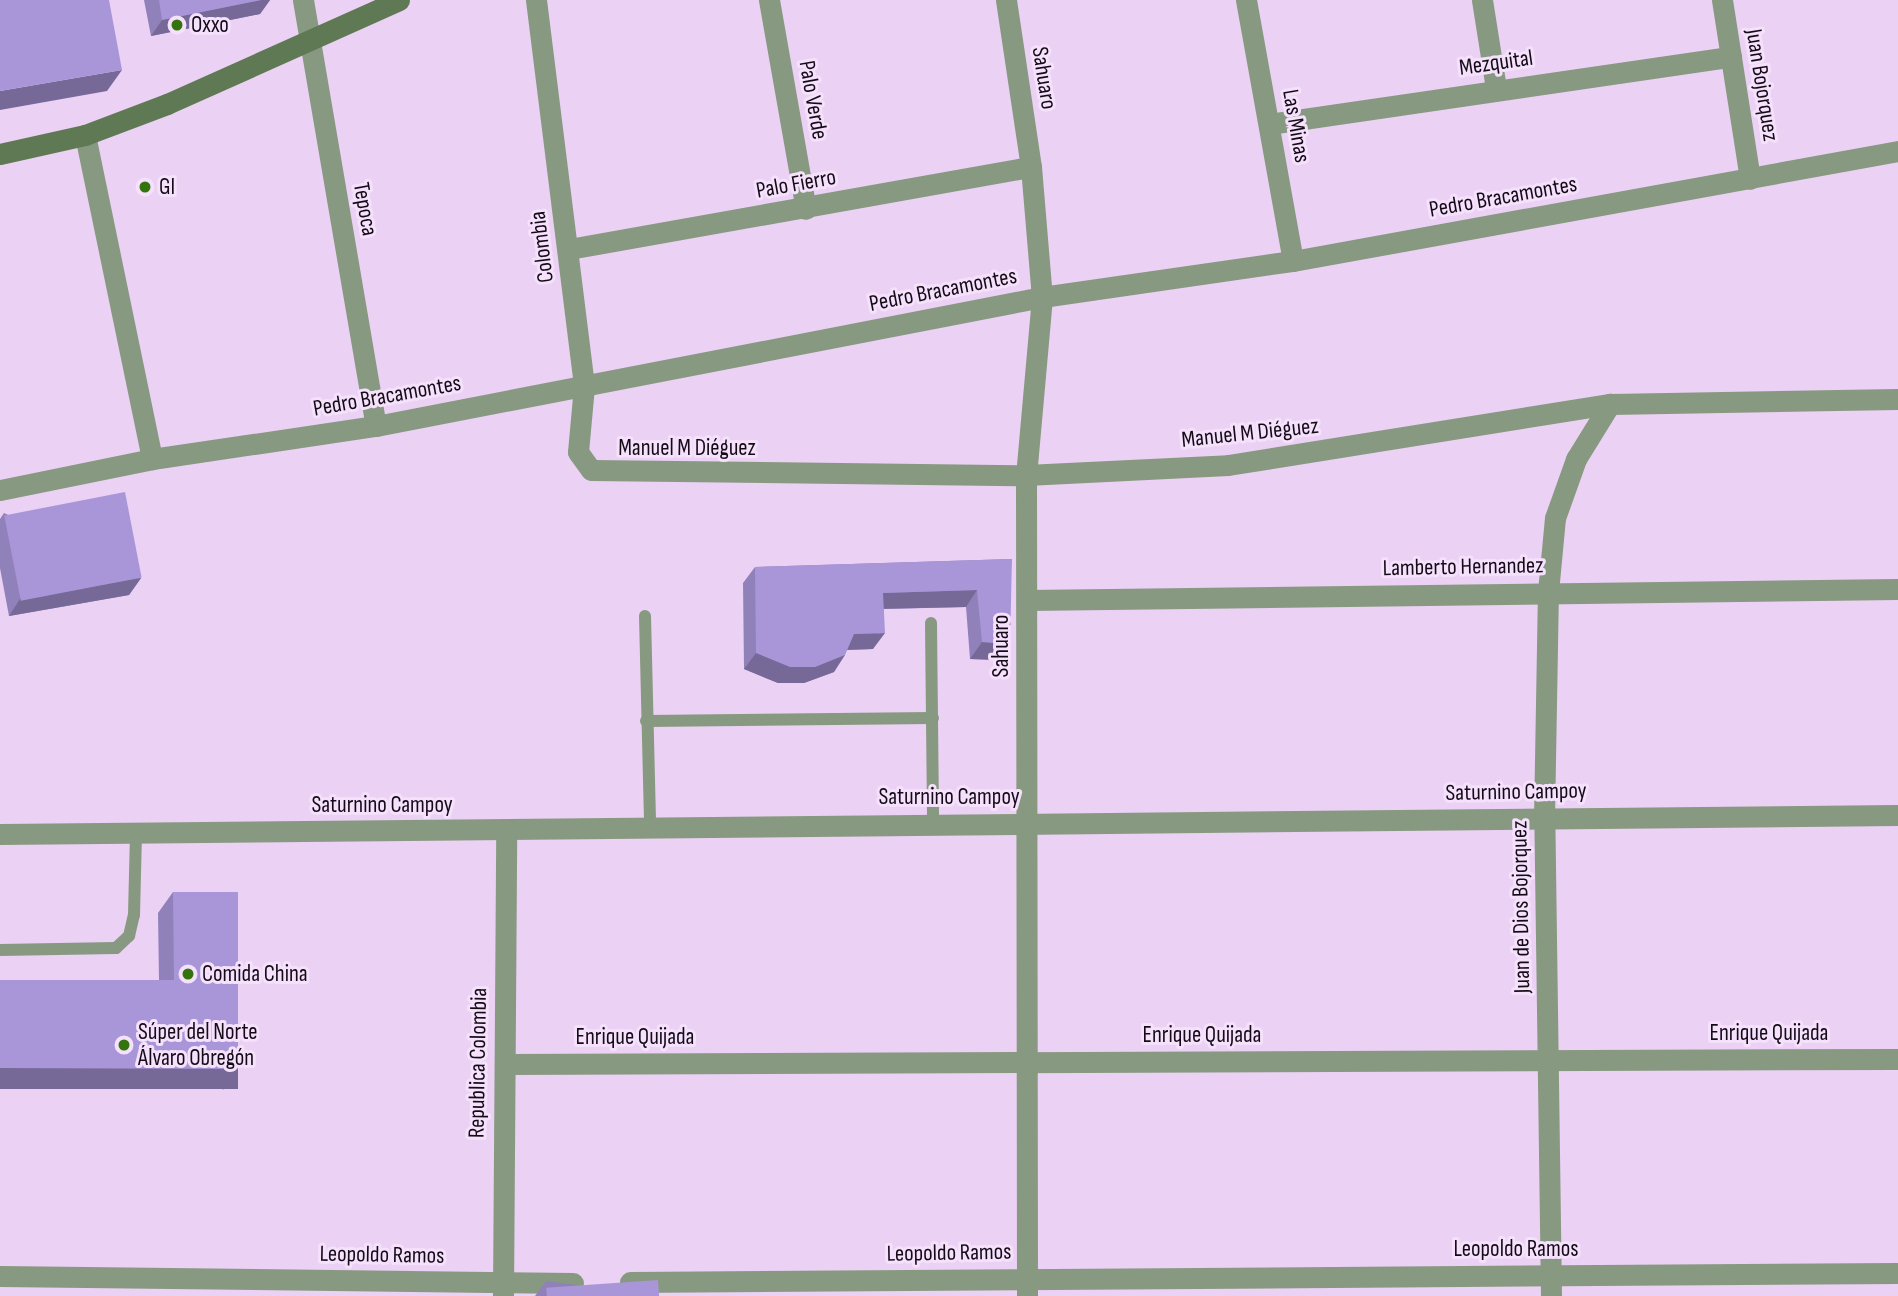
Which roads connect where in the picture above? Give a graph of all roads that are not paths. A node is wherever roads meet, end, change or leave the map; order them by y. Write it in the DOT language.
graph roads {
  1 [pos="303,0"];
  2 [pos="399,0"];
  3 [pos="536,0"];
  4 [pos="769,0"];
  5 [pos="1006,0"];
  6 [pos="1246,0"];
  7 [pos="1482,0"];
  8 [pos="1722,0"];
  9 [pos="309,44"];
  10 [pos="1731,57"];
  11 [pos="1496,89"];
  12 [pos="1269,124"];
  13 [pos="85,135"];
  14 [pos="1898,151"];
  15 [pos="0,154"];
  16 [pos="1031,167"];
  17 [pos="1750,179"];
  18 [pos="806,209"];
  19 [pos="569,249"];
  20 [pos="1293,261"];
  21 [pos="1042,298"];
  22 [pos="584,386"];
  23 [pos="1898,398"];
  24 [pos="1610,404"];
  25 [pos="376,426"];
  26 [pos="152,459"];
  27 [pos="604,474"];
  28 [pos="1026,475"];
  29 [pos="0,490"];
  30 [pos="1898,589"];
  31 [pos="1548,592"];
  32 [pos="1028,600"];
  33 [pos="645,616"];
  34 [pos="931,623"];
  35 [pos="933,718"];
  36 [pos="646,721"];
  37 [pos="1898,815"];
  38 [pos="1545,818"];
  39 [pos="1026,823"];
  40 [pos="933,824"];
  41 [pos="650,827"];
  42 [pos="506,830"];
  43 [pos="135,833"];
  44 [pos="0,834"];
  45 [pos="0,950"];
  46 [pos="1898,1059"];
  47 [pos="1551,1060"];
  48 [pos="1026,1062"];
  49 [pos="505,1064"];
  50 [pos="1898,1273"];
  51 [pos="0,1276"];
  52 [pos="1551,1286"];
  53 [pos="1027,1287"];
  54 [pos="503,1290"];
  1 -- 9 [label="street, Tepoca"];
  2 -- 9 [label="street"];
  3 -- 19 [label="street, Colombia"];
  4 -- 18 [label="street, Palo Verde"];
  5 -- 16 [label="street, Sahuaro"];
  6 -- 12 [label="street, Las Minas"];
  7 -- 11 [label="street"];
  8 -- 10 [label="street, Juan Bojorquez"];
  9 -- 13 [label="street"];
  9 -- 25 [label="street, Tepoca"];
  10 -- 11 [label="street, Mezquital"];
  10 -- 17 [label="street, Juan Bojorquez"];
  11 -- 12 [label="street, Mezquital"];
  12 -- 20 [label="street, Las Minas"];
  13 -- 15 [label="street"];
  13 -- 26 [label="street"];
  14 -- 17 [label="street, Pedro Bracamontes"];
  16 -- 18 [label="street, Palo Fierro"];
  16 -- 21 [label="street, Sahuaro"];
  17 -- 20 [label="street, Pedro Bracamontes"];
  18 -- 19 [label="street, Palo Fierro"];
  19 -- 22 [label="street, Colombia"];
  20 -- 21 [label="street, Pedro Bracamontes"];
  21 -- 22 [label="street, Pedro Bracamontes"];
  21 -- 28 [label="street, Sahuaro"];
  22 -- 25 [label="street, Pedro Bracamontes"];
  22 -- 27 [label="street, Colombia"];
  23 -- 24 [label="street, Manuel M Diéguez"];
  24 -- 28 [label="street, Manuel M Diéguez"];
  24 -- 31 [label="street, Juan de Dios Bojorquez"];
  25 -- 26 [label="street, Pedro Bracamontes"];
  26 -- 29 [label="street, Pedro Bracamontes"];
  27 -- 28 [label="street, Manuel M Diéguez"];
  28 -- 32 [label="street, Sahuaro"];
  30 -- 31 [label="street, Lamberto Hernandez"];
  31 -- 32 [label="street, Lamberto Hernandez"];
  31 -- 38 [label="street, Juan de Dios Bojorquez"];
  32 -- 39 [label="street, Sahuaro"];
  33 -- 36 [label="lane"];
  34 -- 35 [label="lane"];
  35 -- 36 [label="lane"];
  35 -- 40 [label="lane"];
  36 -- 41 [label="lane"];
  37 -- 38 [label="street, Saturnino Campoy"];
  38 -- 39 [label="street, Saturnino Campoy"];
  38 -- 47 [label="street, Juan de Dios Bojorquez"];
  39 -- 40 [label="street, Saturnino Campoy"];
  39 -- 48 [label="street, Sahuaro"];
  40 -- 41 [label="street, Saturnino Campoy"];
  41 -- 42 [label="street, Saturnino Campoy"];
  42 -- 43 [label="street, Saturnino Campoy"];
  42 -- 49 [label="street, Republica Colombia"];
  43 -- 44 [label="street, Saturnino Campoy"];
  43 -- 45 [label="lane"];
  46 -- 47 [label="street, Enrique Quijada"];
  47 -- 48 [label="street, Enrique Quijada"];
  47 -- 52 [label="street, Juan de Dios Bojorquez"];
  48 -- 49 [label="street, Enrique Quijada"];
  48 -- 53 [label="street, Sahuaro"];
  49 -- 54 [label="street, Republica Colombia"];
  50 -- 52 [label="street, Leopoldo Ramos"];
  51 -- 54 [label="street, Leopoldo Ramos"];
  52 -- 53 [label="street, Leopoldo Ramos"];
  53 -- 54 [label="street, Leopoldo Ramos"];
}
